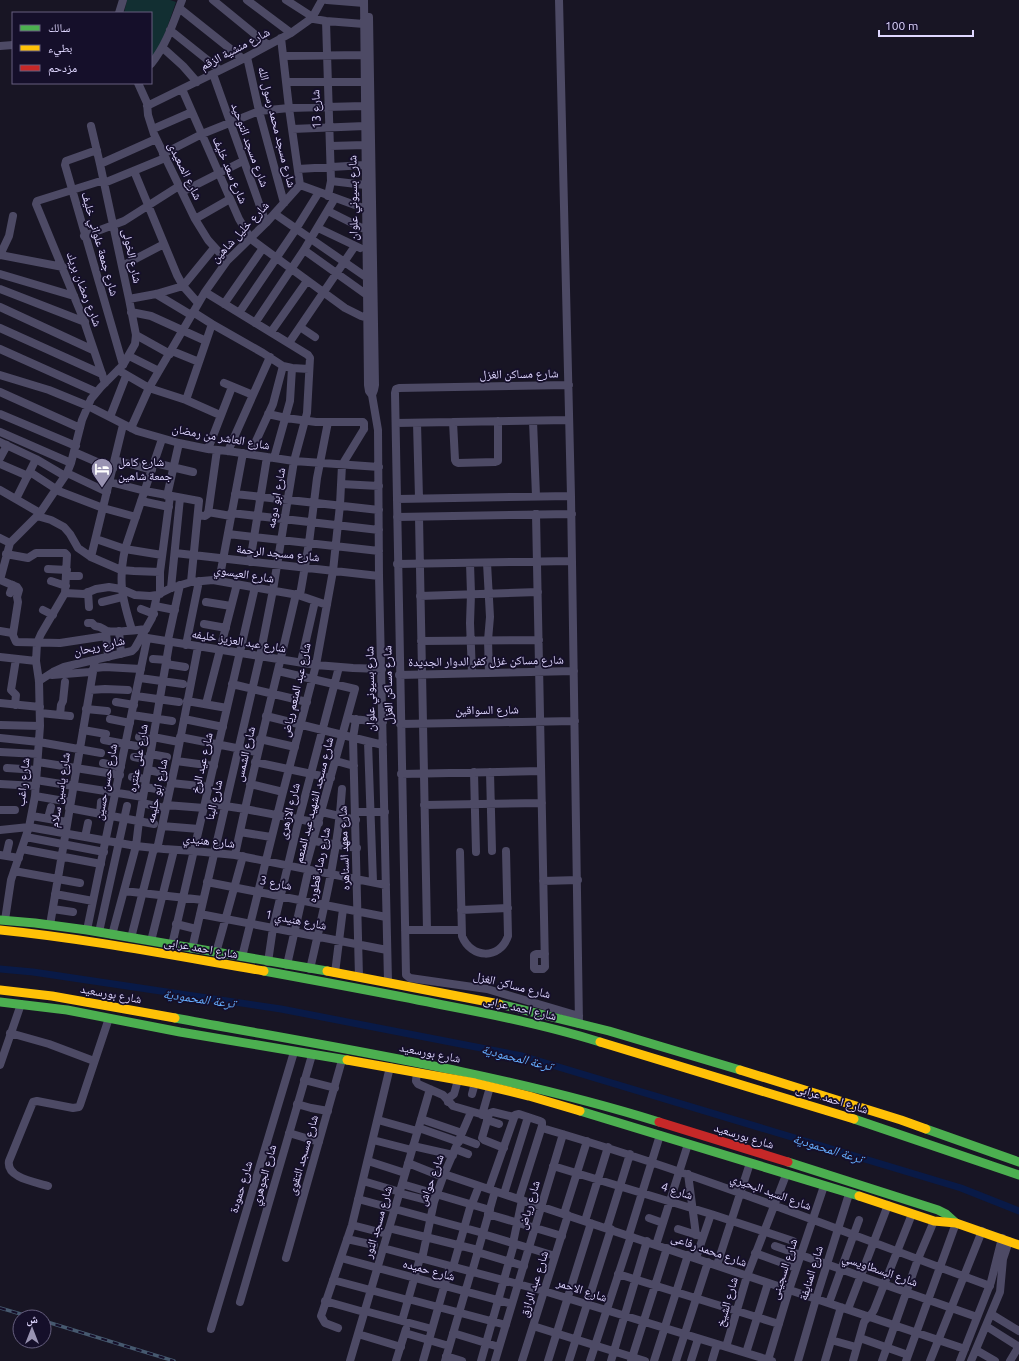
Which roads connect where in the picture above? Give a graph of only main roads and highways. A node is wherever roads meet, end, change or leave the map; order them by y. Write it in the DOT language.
graph roads {
  1 [pos="2,920"];
  2 [pos="0,930"];
  3 [pos="0,990"];
  4 [pos="0,1002"];
  5 [pos="1019,1162"];
  6 [pos="1019,1175"];
  7 [pos="956,1223"];
  8 [pos="1019,1245"];
  1 -- 5 [label="main road, شارع احمد عرابى"];
  2 -- 6 [label="main road, شارع احمد عرابى"];
  3 -- 7 [label="main road, شارع بورسعيد"];
  4 -- 7 [label="main road, شارع بورسعيد"];
  7 -- 8 [label="main road, شارع بورسعيد"];
}
